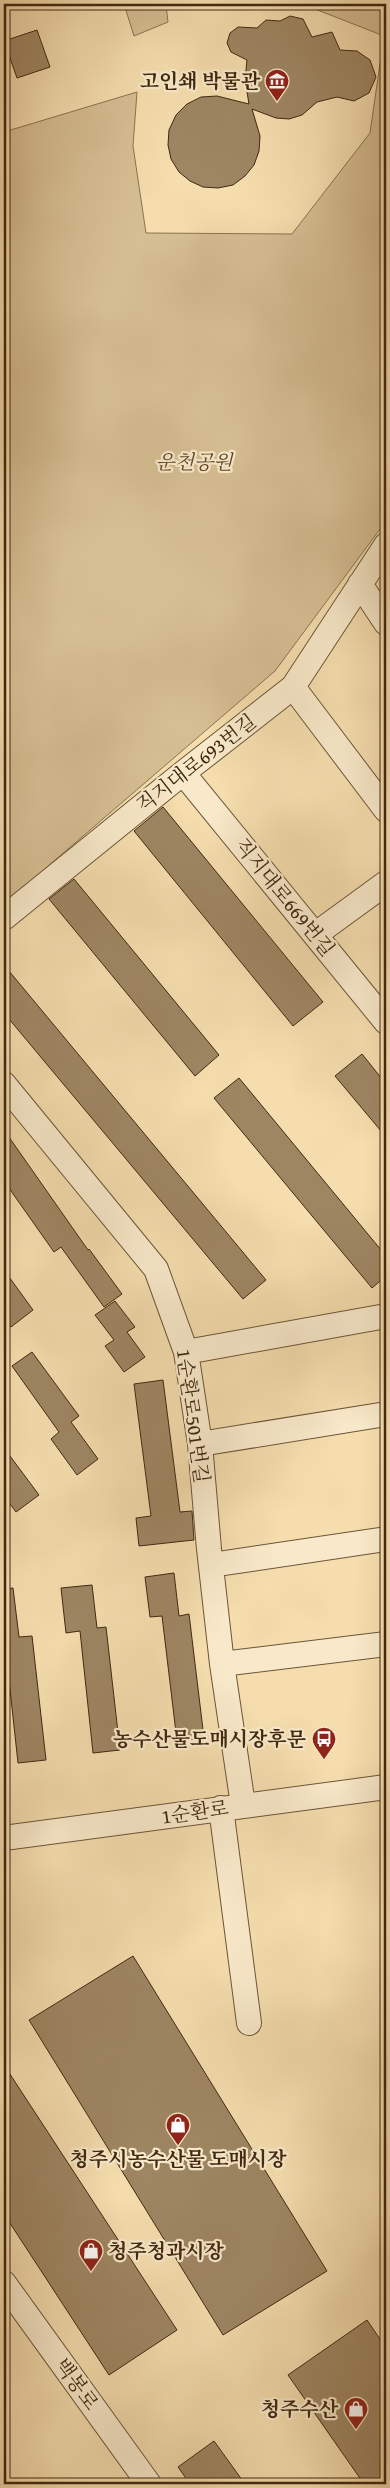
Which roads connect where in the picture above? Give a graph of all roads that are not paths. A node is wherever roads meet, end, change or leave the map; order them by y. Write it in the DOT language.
graph roads {
  1 [pos="386,545"];
  2 [pos="360,584"];
  3 [pos="386,623"];
  4 [pos="293,687"];
  5 [pos="183,773"];
  6 [pos="386,810"];
  7 [pos="386,883"];
  8 [pos="4,918"];
  9 [pos="316,934"];
  10 [pos="386,1022"];
  11 [pos="4,1084"];
  12 [pos="386,1316"];
  13 [pos="186,1352"];
  14 [pos="386,1414"];
  15 [pos="200,1444"];
  16 [pos="386,1539"];
  17 [pos="211,1565"];
  18 [pos="386,1644"];
  19 [pos="222,1664"];
  20 [pos="386,1787"];
  21 [pos="232,1806"];
  22 [pos="4,1838"];
  23 [pos="249,2022"];
  24 [pos="4,2283"];
  25 [pos="149,2484"];
  1 -- 2 [label="street, 직지대로693번길"];
  2 -- 3 [label="street"];
  2 -- 4 [label="street, 직지대로693번길"];
  4 -- 5 [label="street, 직지대로693번길"];
  4 -- 6 [label="street"];
  5 -- 8 [label="street, 직지대로693번길"];
  5 -- 9 [label="street, 직지대로669번길"];
  7 -- 9 [label="street"];
  9 -- 10 [label="street, 직지대로669번길"];
  11 -- 13 [label="street, 1순환로501번길"];
  12 -- 13 [label="street"];
  13 -- 15 [label="street, 1순환로501번길"];
  14 -- 15 [label="street"];
  15 -- 17 [label="street, 1순환로501번길"];
  16 -- 17 [label="street"];
  17 -- 19 [label="street, 1순환로501번길"];
  18 -- 19 [label="street"];
  19 -- 21 [label="street, 1순환로501번길"];
  20 -- 21 [label="street, 1순환로"];
  21 -- 22 [label="street, 1순환로"];
  21 -- 23 [label="street, 1순환로501번길"];
  24 -- 25 [label="street, 백봉로"];
}
